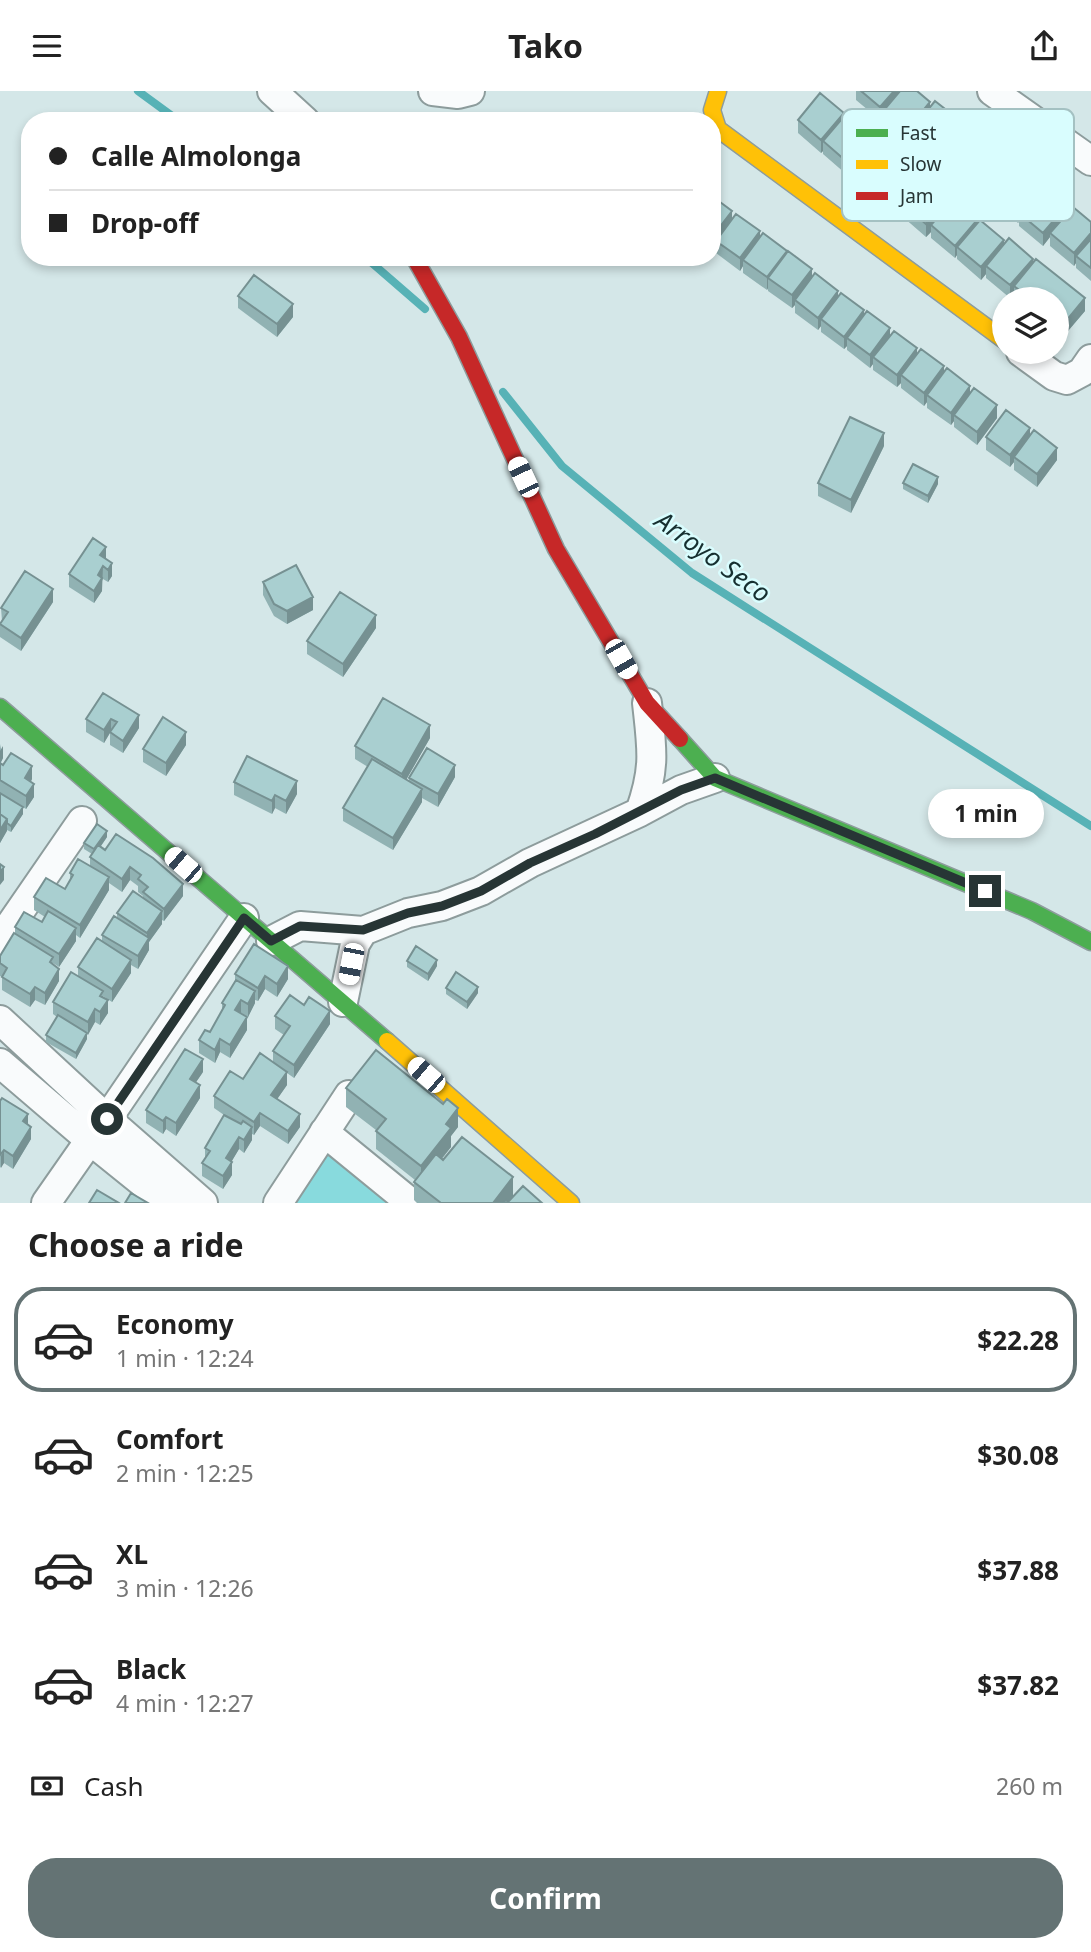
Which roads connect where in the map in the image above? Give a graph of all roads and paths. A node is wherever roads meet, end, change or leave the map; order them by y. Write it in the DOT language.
graph roads {
  1 [pos="272,91"];
  2 [pos="433,91"];
  3 [pos="470,91"];
  4 [pos="718,91"];
  5 [pos="992,91"];
  6 [pos="1017,109"];
  7 [pos="295,112"];
  8 [pos="711,112"];
  9 [pos="721,131"];
  10 [pos="1074,149"];
  11 [pos="1091,161"];
  12 [pos="842,220"];
  13 [pos="843,221"];
  14 [pos="419,266"];
  15 [pos="992,330"];
  16 [pos="1091,359"];
  17 [pos="1038,364"];
  18 [pos="647,703"];
  19 [pos="0,707"];
  20 [pos="715,778"];
  21 [pos="640,812"];
  22 [pos="82,821"];
  23 [pos="244,918"];
  24 [pos="363,930"];
  25 [pos="0,940"];
  26 [pos="271,941"];
  27 [pos="1091,942"];
  28 [pos="343,1002"];
  29 [pos="0,1020"];
  30 [pos="0,1063"];
  31 [pos="349,1095"];
  32 [pos="98,1129"];
  33 [pos="324,1132"];
  34 [pos="46,1203"];
  35 [pos="168,1203"];
  36 [pos="203,1203"];
  37 [pos="278,1203"];
  38 [pos="411,1203"];
  39 [pos="571,1203"];
  1 -- 7 [label="street"];
  2 -- 3 [label="street"];
  4 -- 8 [label="street"];
  5 -- 6 [label="street"];
  9 -- 12 [label="street"];
  10 -- 11 [label="street"];
  13 -- 15 [label="street"];
  14 -- 18 [label="street"];
  16 -- 17 [label="street"];
  18 -- 20 [label="street"];
  18 -- 21 [label="street"];
  19 -- 23 [label="street"];
  20 -- 21 [label="street"];
  20 -- 27 [label="street"];
  21 -- 24 [label="street"];
  22 -- 25 [label="street"];
  23 -- 26 [label="street"];
  23 -- 32 [label="street"];
  24 -- 26 [label="street"];
  24 -- 28 [label="street"];
  26 -- 28 [label="street"];
  28 -- 39 [label="street"];
  29 -- 32 [label="street"];
  30 -- 32 [label="street"];
  31 -- 33 [label="street"];
  32 -- 34 [label="street"];
  32 -- 35 [label="street"];
  32 -- 36 [label="street"];
  33 -- 37 [label="street"];
  33 -- 38 [label="street"];
}
